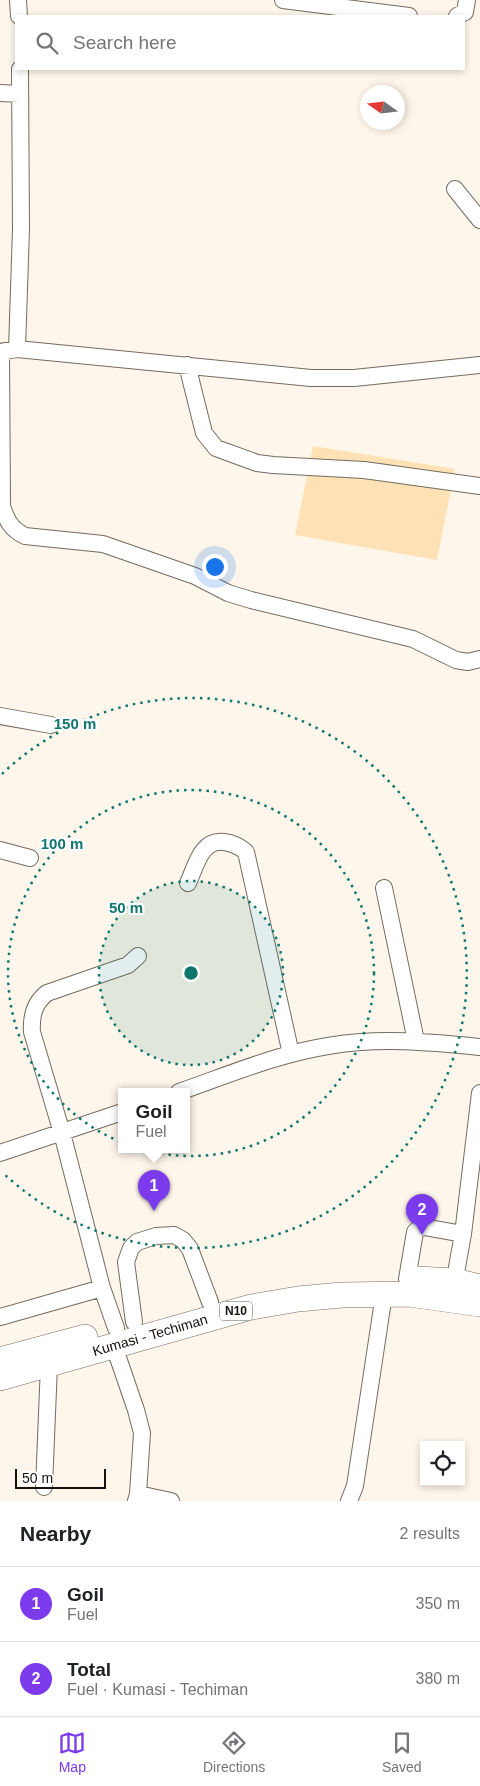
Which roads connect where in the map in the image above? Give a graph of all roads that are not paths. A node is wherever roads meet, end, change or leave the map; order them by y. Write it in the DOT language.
graph roads {
  1 [pos="18,0"];
  2 [pos="283,0"];
  3 [pos="467,0"];
  4 [pos="19,15"];
  5 [pos="401,15"];
  6 [pos="459,15"];
  7 [pos="20,70"];
  8 [pos="0,93"];
  9 [pos="20,94"];
  10 [pos="455,189"];
  11 [pos="480,220"];
  12 [pos="17,349"];
  13 [pos="0,352"];
  14 [pos="186,365"];
  15 [pos="480,365"];
  16 [pos="480,486"];
  17 [pos="480,659"];
  18 [pos="0,716"];
  19 [pos="51,725"];
  20 [pos="0,850"];
  21 [pos="30,858"];
  22 [pos="188,883"];
  23 [pos="384,888"];
  24 [pos="138,956"];
  25 [pos="416,1041"];
  26 [pos="480,1047"];
  27 [pos="291,1054"];
  28 [pos="190,1088"];
  29 [pos="480,1093"];
  30 [pos="118,1113"];
  31 [pos="62,1132"];
  32 [pos="0,1153"];
  33 [pos="463,1234"];
  34 [pos="407,1279"];
  35 [pos="480,1287"];
  36 [pos="102,1288"];
  37 [pos="453,1290"];
  38 [pos="384,1294"];
  39 [pos="210,1302"];
  40 [pos="480,1304"];
  41 [pos="0,1317"];
  42 [pos="122,1332"];
  43 [pos="0,1360"];
  44 [pos="49,1365"];
  45 [pos="0,1378"];
  46 [pos="44,1487"];
  47 [pos="137,1498"];
  48 [pos="171,1501"];
  49 [pos="349,1501"];
  1 -- 4 [label="street"];
  2 -- 5 [label="street"];
  3 -- 6 [label="street"];
  7 -- 9 [label="street"];
  8 -- 9 [label="street"];
  9 -- 12 [label="street"];
  10 -- 11 [label="street"];
  12 -- 13 [label="street"];
  12 -- 14 [label="street"];
  13 -- 17 [label="street"];
  14 -- 15 [label="street"];
  14 -- 16 [label="street"];
  18 -- 19 [label="street"];
  20 -- 21 [label="street"];
  22 -- 27 [label="street"];
  23 -- 25 [label="street"];
  24 -- 31 [label="street"];
  25 -- 26 [label="street"];
  25 -- 27 [label="street"];
  27 -- 28 [label="street"];
  29 -- 33 [label="street"];
  30 -- 31 [label="street"];
  31 -- 32 [label="street"];
  31 -- 36 [label="street"];
  33 -- 34 [label="street"];
  33 -- 37 [label="street"];
  34 -- 37 [label="highway, N10"];
  34 -- 39 [label="highway, N10"];
  35 -- 37 [label="highway, N10"];
  36 -- 41 [label="street"];
  36 -- 42 [label="street"];
  37 -- 38 [label="highway, Kumasi - Techiman / N10"];
  37 -- 40 [label="highway, Kumasi - Techiman / N10"];
  38 -- 42 [label="highway, Kumasi - Techiman / N10"];
  38 -- 49 [label="street"];
  39 -- 42 [label="highway, N10"];
  39 -- 42 [label="street"];
  42 -- 43 [label="highway, N10"];
  42 -- 44 [label="highway, Kumasi - Techiman / N10"];
  42 -- 47 [label="street"];
  44 -- 45 [label="highway, Kumasi - Techiman / N10"];
  44 -- 46 [label="street"];
  47 -- 48 [label="street"];
}
